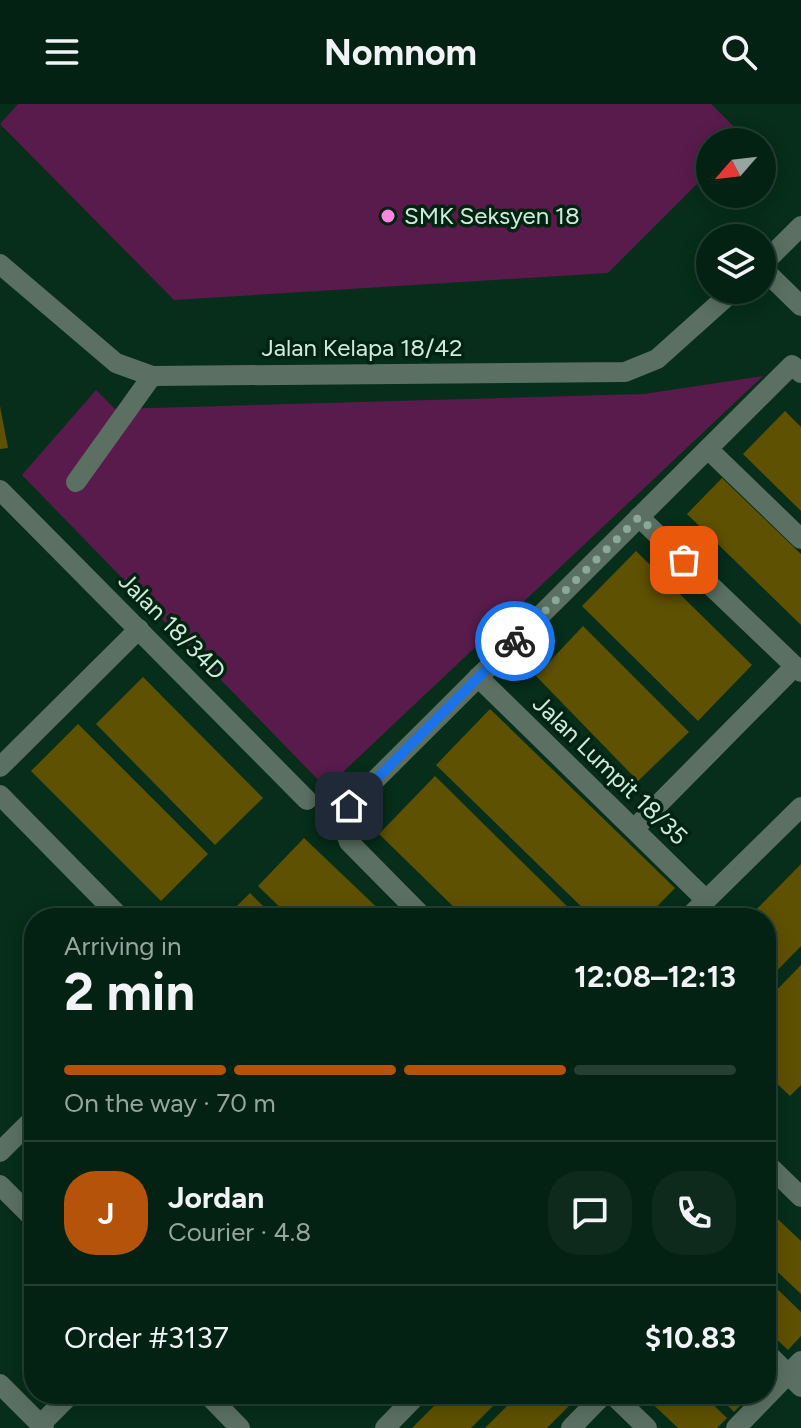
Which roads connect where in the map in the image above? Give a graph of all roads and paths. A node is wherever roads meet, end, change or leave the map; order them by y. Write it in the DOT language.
graph roads {
  1 [pos="801,226"];
  2 [pos="776,252"];
  3 [pos="0,264"];
  4 [pos="776,280"];
  5 [pos="718,304"];
  6 [pos="801,306"];
  7 [pos="797,369"];
  8 [pos="152,376"];
  9 [pos="708,449"];
  10 [pos="76,482"];
  11 [pos="0,490"];
  12 [pos="639,517"];
  13 [pos="801,539"];
  14 [pos="139,629"];
  15 [pos="798,669"];
  16 [pos="478,677"];
  17 [pos="0,767"];
  18 [pos="0,795"];
  19 [pos="307,800"];
  20 [pos="801,807"];
  21 [pos="634,829"];
  22 [pos="706,900"];
  23 [pos="111,908"];
  24 [pos="414,908"];
  25 [pos="698,908"];
  26 [pos="24,1128"];
  27 [pos="0,1152"];
  28 [pos="776,1173"];
  29 [pos="0,1185"];
  30 [pos="801,1197"];
  31 [pos="24,1209"];
  32 [pos="776,1359"];
  33 [pos="797,1374"];
  34 [pos="0,1384"];
  35 [pos="776,1393"];
  36 [pos="62,1404"];
  37 [pos="217,1404"];
  38 [pos="404,1404"];
  39 [pos="594,1404"];
  40 [pos="622,1404"];
  41 [pos="763,1404"];
  42 [pos="42,1426"];
  43 [pos="240,1428"];
  44 [pos="385,1428"];
  45 [pos="571,1428"];
  46 [pos="647,1428"];
  47 [pos="736,1428"];
  1 -- 2 [label="street"];
  3 -- 8 [label="street, Jalan Kelapa 18/42"];
  4 -- 6 [label="street"];
  5 -- 8 [label="street, Jalan Kelapa 18/42"];
  7 -- 9 [label="street"];
  8 -- 10 [label="street"];
  9 -- 12 [label="street"];
  9 -- 13 [label="street"];
  11 -- 14 [label="street, Jalan 18/34D"];
  12 -- 15 [label="street"];
  12 -- 16 [label="street"];
  14 -- 17 [label="street"];
  14 -- 19 [label="street, Jalan 18/34D"];
  15 -- 21 [label="street"];
  16 -- 21 [label="street, Jalan Lumpit 18/35"];
  16 -- 24 [label="street"];
  18 -- 23 [label="street"];
  20 -- 22 [label="street"];
  21 -- 22 [label="street, Jalan Lumpit 18/35"];
  22 -- 25 [label="street"];
  26 -- 27 [label="street"];
  28 -- 30 [label="street"];
  29 -- 31 [label="street"];
  32 -- 33 [label="street"];
  33 -- 35 [label="street"];
  34 -- 42 [label="street"];
  36 -- 42 [label="street"];
  37 -- 43 [label="street"];
  38 -- 44 [label="street"];
  39 -- 45 [label="street"];
  40 -- 46 [label="street"];
  41 -- 47 [label="street"];
}
